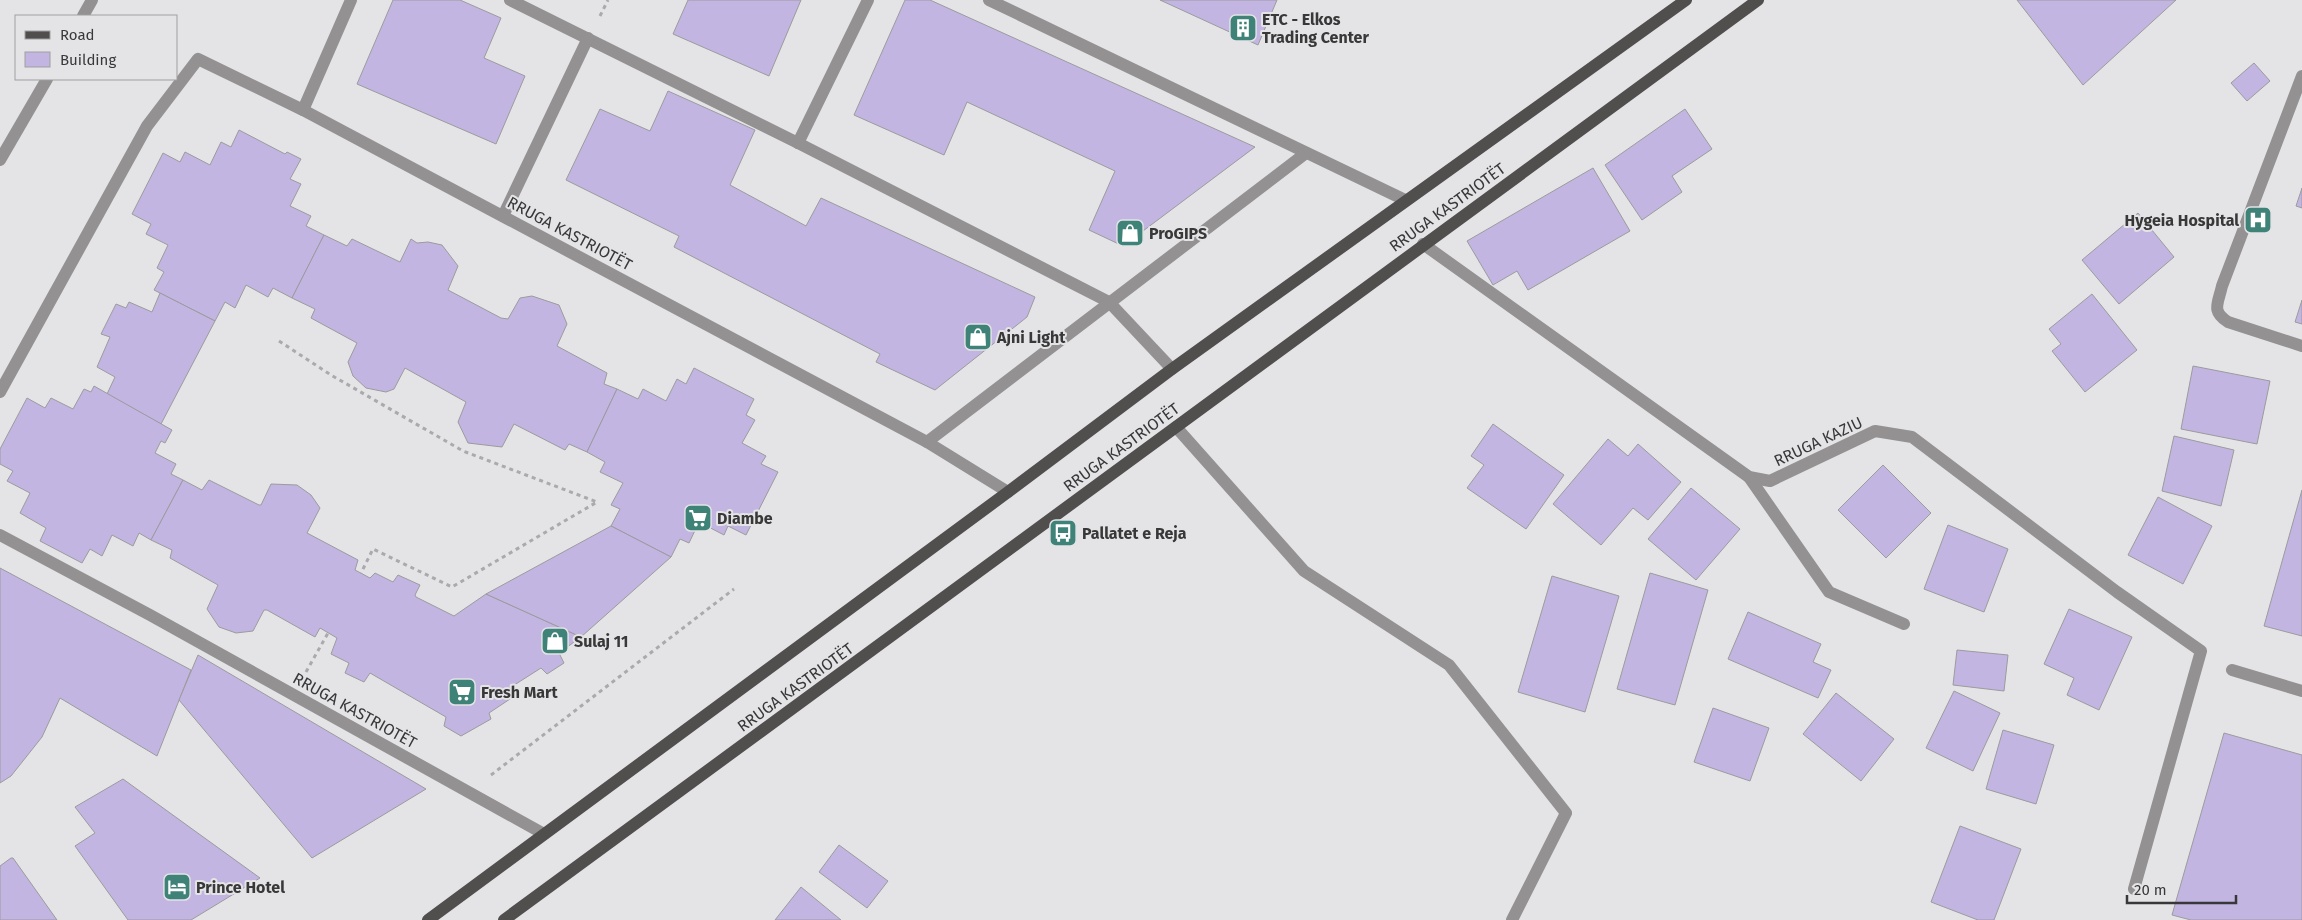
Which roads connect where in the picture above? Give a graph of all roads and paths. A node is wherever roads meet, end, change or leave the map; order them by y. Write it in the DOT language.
graph roads {
  1 [pos="92,0"];
  2 [pos="352,0"];
  3 [pos="510,0"];
  4 [pos="868,0"];
  5 [pos="988,0"];
  6 [pos="1685,0"];
  7 [pos="1758,0"];
  8 [pos="84,15"];
  9 [pos="588,38"];
  10 [pos="2302,76"];
  11 [pos="46,80"];
  12 [pos="303,110"];
  13 [pos="798,143"];
  14 [pos="1306,153"];
  15 [pos="0,160"];
  16 [pos="1405,200"];
  17 [pos="503,216"];
  18 [pos="1423,244"];
  19 [pos="1109,302"];
  20 [pos="280,340"];
  21 [pos="2302,346"];
  22 [pos="1172,369"];
  23 [pos="0,392"];
  24 [pos="1176,427"];
  25 [pos="927,442"];
  26 [pos="1749,477"];
  27 [pos="1008,492"];
  28 [pos="0,535"];
  29 [pos="361,573"];
  30 [pos="734,589"];
  31 [pos="1904,624"];
  32 [pos="328,633"];
  33 [pos="2232,670"];
  34 [pos="2302,691"];
  35 [pos="294,694"];
  36 [pos="468,792"];
  37 [pos="544,834"];
  38 [pos="2134,889"];
  39 [pos="428,920"];
  40 [pos="504,920"];
  41 [pos="1512,920"];
  1 -- 8 [label="street"];
  2 -- 12 [label="street"];
  3 -- 9 [label="street"];
  4 -- 13 [label="street"];
  5 -- 14 [label="street, RRUGA KASTRIOTËT"];
  6 -- 16 [label="main road, RRUGA KASTRIOTËT"];
  7 -- 18 [label="main road, RRUGA KASTRIOTËT"];
  9 -- 13 [label="street"];
  9 -- 17 [label="street"];
  10 -- 21 [label="street"];
  11 -- 15 [label="street"];
  12 -- 17 [label="street, RRUGA KASTRIOTËT"];
  12 -- 23 [label="street, RRUGA KASTRIOTËT"];
  13 -- 19 [label="street"];
  14 -- 16 [label="street, RRUGA KASTRIOTËT"];
  14 -- 19 [label="street"];
  16 -- 22 [label="main road, RRUGA KASTRIOTËT"];
  17 -- 25 [label="street, RRUGA KASTRIOTËT"];
  18 -- 24 [label="main road, RRUGA KASTRIOTËT"];
  18 -- 26 [label="street, RRUGA KAZIU"];
  19 -- 22 [label="street"];
  19 -- 25 [label="street"];
  20 -- 29 [label="path"];
  22 -- 27 [label="main road, RRUGA KASTRIOTËT"];
  24 -- 40 [label="main road, RRUGA KASTRIOTËT"];
  24 -- 41 [label="street"];
  25 -- 27 [label="street, RRUGA KASTRIOTËT"];
  26 -- 31 [label="street"];
  26 -- 38 [label="street, RRUGA KAZIU"];
  27 -- 37 [label="main road, RRUGA KASTRIOTËT"];
  28 -- 35 [label="street, RRUGA KASTRIOTËT"];
  30 -- 36 [label="path"];
  32 -- 35 [label="path"];
  33 -- 34 [label="street"];
  35 -- 36 [label="street, RRUGA KASTRIOTËT"];
  36 -- 37 [label="street, RRUGA KASTRIOTËT"];
  37 -- 39 [label="main road, RRUGA KASTRIOTËT"];
}
